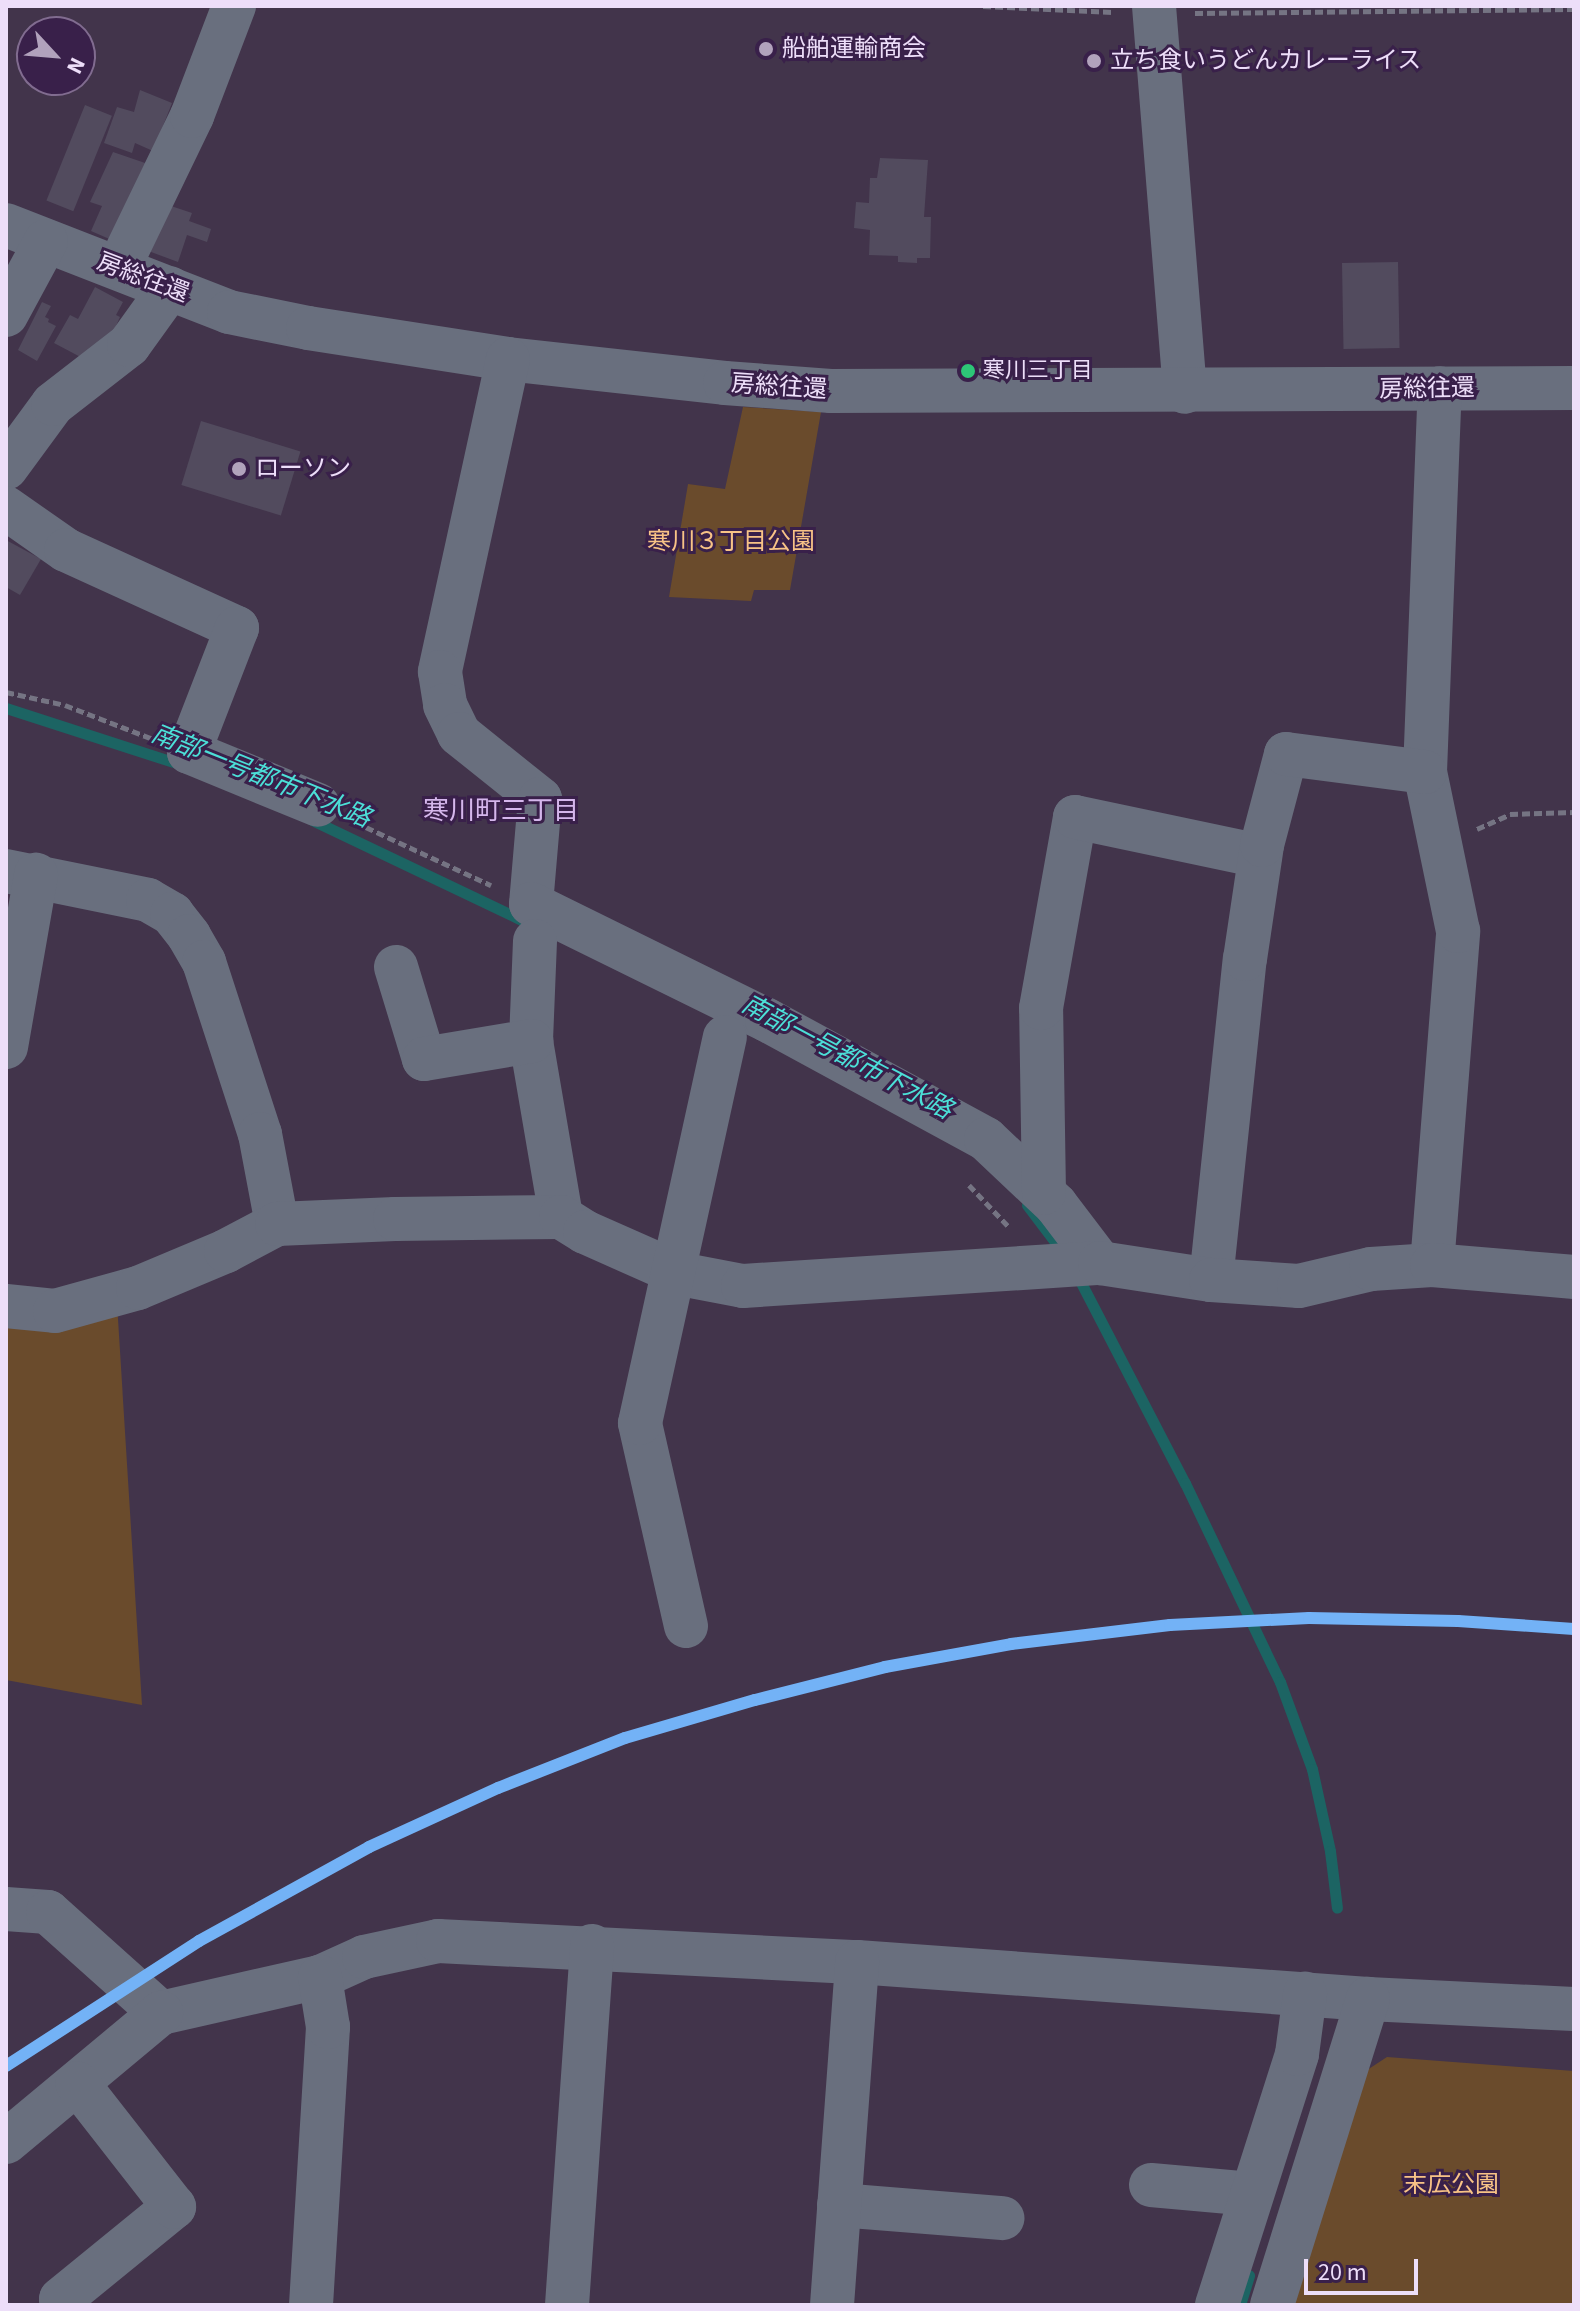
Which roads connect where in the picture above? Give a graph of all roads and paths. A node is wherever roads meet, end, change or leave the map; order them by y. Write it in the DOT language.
graph roads {
  1 [pos="234,6"];
  2 [pos="983,6"];
  3 [pos="1574,9"];
  4 [pos="1154,10"];
  5 [pos="6,225"];
  6 [pos="46,241"];
  7 [pos="119,267"];
  8 [pos="170,288"];
  9 [pos="6,315"];
  10 [pos="508,359"];
  11 [pos="1440,388"];
  12 [pos="1574,388"];
  13 [pos="1185,392"];
  14 [pos="6,468"];
  15 [pos="6,508"];
  16 [pos="6,692"];
  17 [pos="189,752"];
  18 [pos="1425,772"];
  19 [pos="318,805"];
  20 [pos="1574,812"];
  21 [pos="1260,856"];
  22 [pos="21,873"];
  23 [pos="1445,880"];
  24 [pos="533,922"];
  25 [pos="396,967"];
  26 [pos="725,1037"];
  27 [pos="531,1041"];
  28 [pos="6,1047"];
  29 [pos="1044,1193"];
  30 [pos="561,1217"];
  31 [pos="277,1224"];
  32 [pos="1080,1264"];
  33 [pos="1432,1265"];
  34 [pos="673,1271"];
  35 [pos="1574,1277"];
  36 [pos="1211,1280"];
  37 [pos="6,1306"];
  38 [pos="686,1626"];
  39 [pos="6,1909"];
  40 [pos="592,1946"];
  41 [pos="857,1962"];
  42 [pos="320,1977"];
  43 [pos="1305,1994"];
  44 [pos="1368,1999"];
  45 [pos="1574,2009"];
  46 [pos="161,2013"];
  47 [pos="77,2083"];
  48 [pos="6,2142"];
  49 [pos="1151,2185"];
  50 [pos="1252,2194"];
  51 [pos="839,2205"];
  52 [pos="1002,2218"];
  53 [pos="65,2305"];
  54 [pos="311,2305"];
  55 [pos="567,2305"];
  56 [pos="832,2305"];
  57 [pos="1217,2305"];
  58 [pos="1272,2305"];
  1 -- 7 [label="street"];
  2 -- 4 [label="path"];
  3 -- 4 [label="path"];
  4 -- 13 [label="street"];
  5 -- 6 [label="street, 房総往還"];
  6 -- 7 [label="street, 房総往還"];
  6 -- 9 [label="street"];
  7 -- 8 [label="street, 房総往還"];
  8 -- 10 [label="street, 房総往還"];
  8 -- 14 [label="street"];
  10 -- 13 [label="street, 房総往還"];
  10 -- 24 [label="street"];
  11 -- 12 [label="street, 房総往還"];
  11 -- 13 [label="street, 房総往還"];
  11 -- 18 [label="street"];
  15 -- 17 [label="street"];
  16 -- 17 [label="path"];
  17 -- 19 [label="street"];
  18 -- 21 [label="street"];
  18 -- 23 [label="street"];
  19 -- 24 [label="path"];
  20 -- 23 [label="path"];
  21 -- 29 [label="street"];
  21 -- 36 [label="street"];
  22 -- 28 [label="street"];
  22 -- 31 [label="street"];
  23 -- 33 [label="street"];
  24 -- 27 [label="street"];
  24 -- 29 [label="street"];
  25 -- 27 [label="street"];
  26 -- 34 [label="street"];
  27 -- 30 [label="street"];
  29 -- 32 [label="street"];
  30 -- 31 [label="street"];
  30 -- 34 [label="street"];
  31 -- 37 [label="street"];
  32 -- 34 [label="street"];
  32 -- 36 [label="street"];
  33 -- 35 [label="street"];
  33 -- 36 [label="street"];
  34 -- 38 [label="street"];
  39 -- 46 [label="street"];
  40 -- 41 [label="street"];
  40 -- 42 [label="street"];
  40 -- 55 [label="street"];
  41 -- 43 [label="street"];
  41 -- 51 [label="street"];
  42 -- 46 [label="street"];
  42 -- 54 [label="street"];
  43 -- 44 [label="street"];
  43 -- 50 [label="street"];
  44 -- 45 [label="street"];
  44 -- 58 [label="street"];
  46 -- 47 [label="street"];
  47 -- 48 [label="street"];
  47 -- 53 [label="street"];
  49 -- 50 [label="street"];
  50 -- 57 [label="street"];
  51 -- 52 [label="street"];
  51 -- 56 [label="street"];
}
